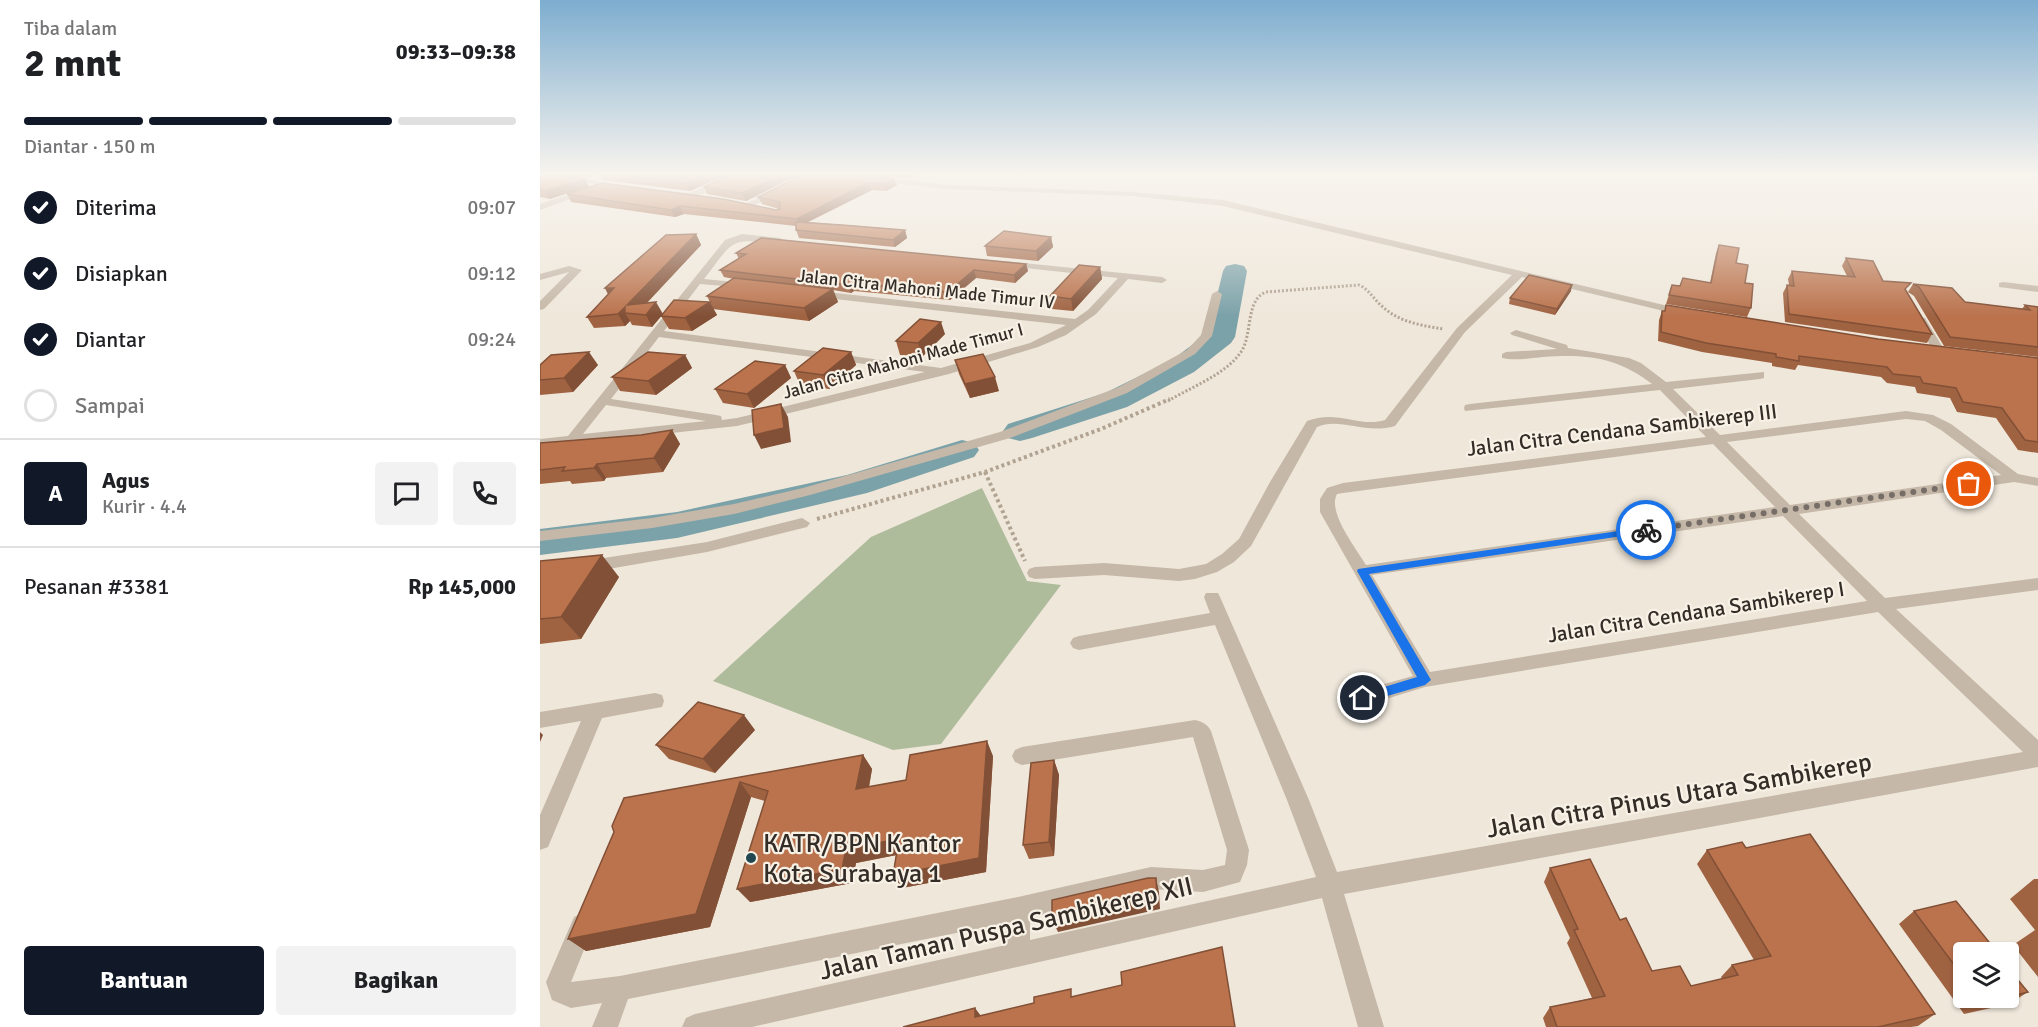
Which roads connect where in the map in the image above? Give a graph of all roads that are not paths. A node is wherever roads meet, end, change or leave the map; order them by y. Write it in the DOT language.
graph roads {
  1 [pos="1302,221"];
  2 [pos="788,242"];
  3 [pos="998,262"];
  4 [pos="1519,274"];
  5 [pos="1126,275"];
  6 [pos="540,277"];
  7 [pos="1162,280"];
  8 [pos="697,281"];
  9 [pos="2003,285"];
  10 [pos="755,287"];
  11 [pos="2038,289"];
  12 [pos="801,292"];
  13 [pos="1217,294"];
  14 [pos="1913,306"];
  15 [pos="540,307"];
  16 [pos="1694,315"];
  17 [pos="1079,322"];
  18 [pos="656,333"];
  19 [pos="1516,333"];
  20 [pos="1574,351"];
  21 [pos="1939,351"];
  22 [pos="1506,356"];
  23 [pos="945,371"];
  24 [pos="1760,375"];
  25 [pos="1663,386"];
  26 [pos="603,401"];
  27 [pos="1470,408"];
  28 [pos="737,422"];
  29 [pos="572,440"];
  30 [pos="1714,440"];
  31 [pos="540,443"];
  32 [pos="2014,478"];
  33 [pos="2038,482"];
  34 [pos="1788,509"];
  35 [pos="802,523"];
  36 [pos="540,536"];
  37 [pos="572,568"];
  38 [pos="1362,571"];
  39 [pos="1035,573"];
  40 [pos="2038,584"];
  41 [pos="1212,597"];
  42 [pos="1881,605"];
  43 [pos="1221,618"];
  44 [pos="1079,643"];
  45 [pos="1425,680"];
  46 [pos="1363,698"];
  47 [pos="655,701"];
  48 [pos="595,711"];
  49 [pos="540,720"];
  50 [pos="2038,753"];
  51 [pos="1022,756"];
  52 [pos="2038,758"];
  53 [pos="540,840"];
  54 [pos="1330,885"];
  55 [pos="589,908"];
  56 [pos="1018,909"];
  57 [pos="1018,955"];
  58 [pos="620,988"];
  59 [pos="605,1027"];
  60 [pos="695,1027"];
  61 [pos="1371,1027"];
  1 -- 4 [label="street"];
  2 -- 8 [label="street"];
  3 -- 5 [label="street"];
  4 -- 16 [label="street"];
  4 -- 39 [label="street"];
  5 -- 7 [label="street"];
  5 -- 17 [label="street, Jalan Citra Mahoni Made Timur I"];
  6 -- 15 [label="street"];
  8 -- 10 [label="street"];
  8 -- 18 [label="street"];
  9 -- 11 [label="street"];
  12 -- 17 [label="street, Jalan Citra Mahoni Made Timur IV"];
  13 -- 36 [label="street"];
  14 -- 21 [label="street"];
  17 -- 23 [label="street, Jalan Citra Mahoni Made Timur I"];
  18 -- 23 [label="street"];
  18 -- 26 [label="street"];
  19 -- 20 [label="street"];
  20 -- 22 [label="street"];
  20 -- 25 [label="street"];
  23 -- 28 [label="street, Jalan Citra Mahoni Made Timur I"];
  24 -- 25 [label="street"];
  25 -- 27 [label="street"];
  25 -- 30 [label="street"];
  26 -- 28 [label="street, Jalan Citra Mahoni Made Timur I"];
  26 -- 29 [label="street"];
  28 -- 29 [label="street, Jalan Citra Mahoni Made Timur I"];
  29 -- 31 [label="street, Jalan Citra Mahoni Made Timur I"];
  30 -- 32 [label="street, Jalan Citra Cendana Sambikerep III"];
  30 -- 34 [label="street"];
  30 -- 38 [label="street, Jalan Citra Cendana Sambikerep III"];
  32 -- 33 [label="street"];
  32 -- 34 [label="street"];
  34 -- 38 [label="street"];
  34 -- 42 [label="street"];
  35 -- 37 [label="street"];
  38 -- 45 [label="street"];
  40 -- 42 [label="street, Jalan Citra Cendana Sambikerep I"];
  41 -- 43 [label="street"];
  42 -- 45 [label="street, Jalan Citra Cendana Sambikerep I"];
  42 -- 50 [label="street"];
  43 -- 44 [label="street"];
  43 -- 54 [label="street"];
  45 -- 46 [label="street, Jalan Citra Cendana Sambikerep I"];
  47 -- 48 [label="street"];
  48 -- 49 [label="street"];
  48 -- 53 [label="street"];
  51 -- 56 [label="street"];
  52 -- 54 [label="street, Jalan Citra Pinus Utara Sambikerep"];
  54 -- 57 [label="street, Jalan Taman Puspa Sambikerep XII"];
  54 -- 61 [label="street"];
  55 -- 58 [label="street"];
  56 -- 57 [label="street"];
  56 -- 58 [label="street"];
  57 -- 60 [label="street, Jalan Taman Puspa Sambikerep XII"];
  58 -- 59 [label="street"];
}
